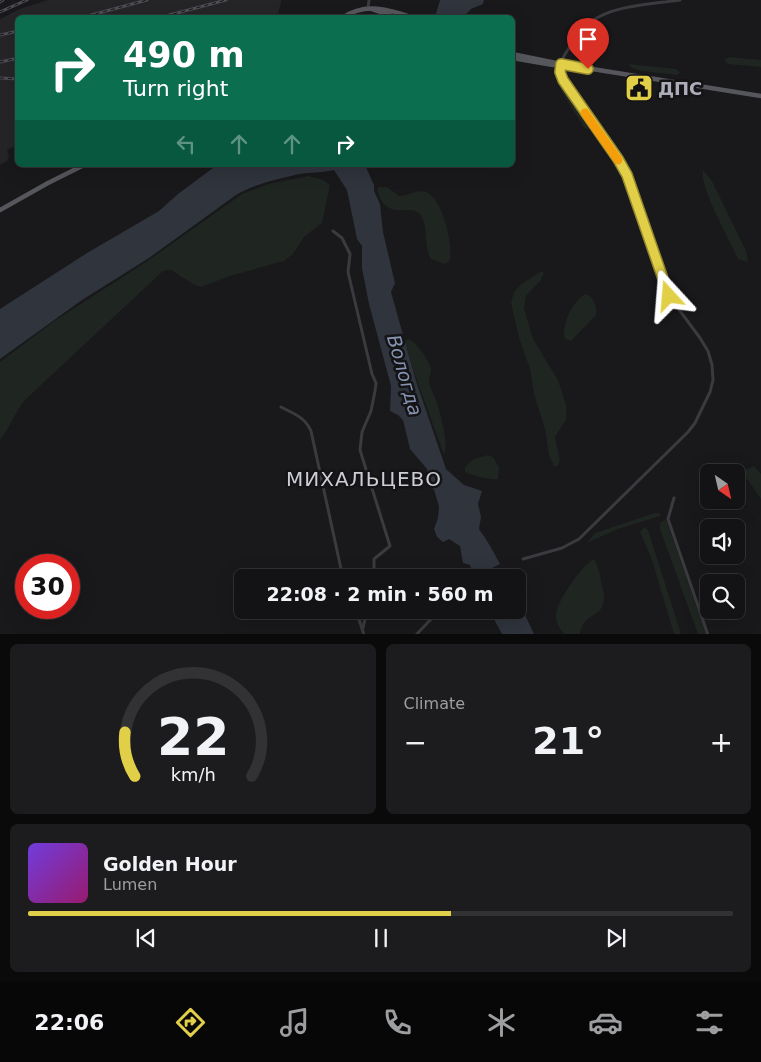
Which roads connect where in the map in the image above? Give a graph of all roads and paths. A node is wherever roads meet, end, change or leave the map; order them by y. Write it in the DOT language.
graph roads {
  1 [pos="369,0"];
  2 [pos="680,0"];
  3 [pos="368,8"];
  4 [pos="347,15"];
  5 [pos="389,15"];
  6 [pos="405,15"];
  7 [pos="515,55"];
  8 [pos="515,59"];
  9 [pos="561,64"];
  10 [pos="761,96"];
  11 [pos="80,167"];
  12 [pos="0,210"];
  13 [pos="333,231"];
  14 [pos="281,407"];
  15 [pos="674,498"];
  16 [pos="524,560"];
  17 [pos="341,569"];
  18 [pos="374,569"];
  19 [pos="359,619"];
  20 [pos="365,619"];
  21 [pos="431,619"];
  22 [pos="363,629"];
  23 [pos="364,634"];
  24 [pos="416,634"];
  25 [pos="708,634"];
  1 -- 3 [label="street"];
  2 -- 9 [label="street"];
  3 -- 4 [label="main road"];
  3 -- 5 [label="main road"];
  3 -- 6 [label="main road"];
  7 -- 9 [label="main road"];
  8 -- 9 [label="main road"];
  9 -- 10 [label="main road"];
  9 -- 16 [label="street"];
  11 -- 12 [label="main road"];
  13 -- 18 [label="street"];
  14 -- 17 [label="street"];
  15 -- 25 [label="street"];
  19 -- 22 [label="street"];
  20 -- 22 [label="street"];
  21 -- 24 [label="street"];
  22 -- 23 [label="street"];
}
